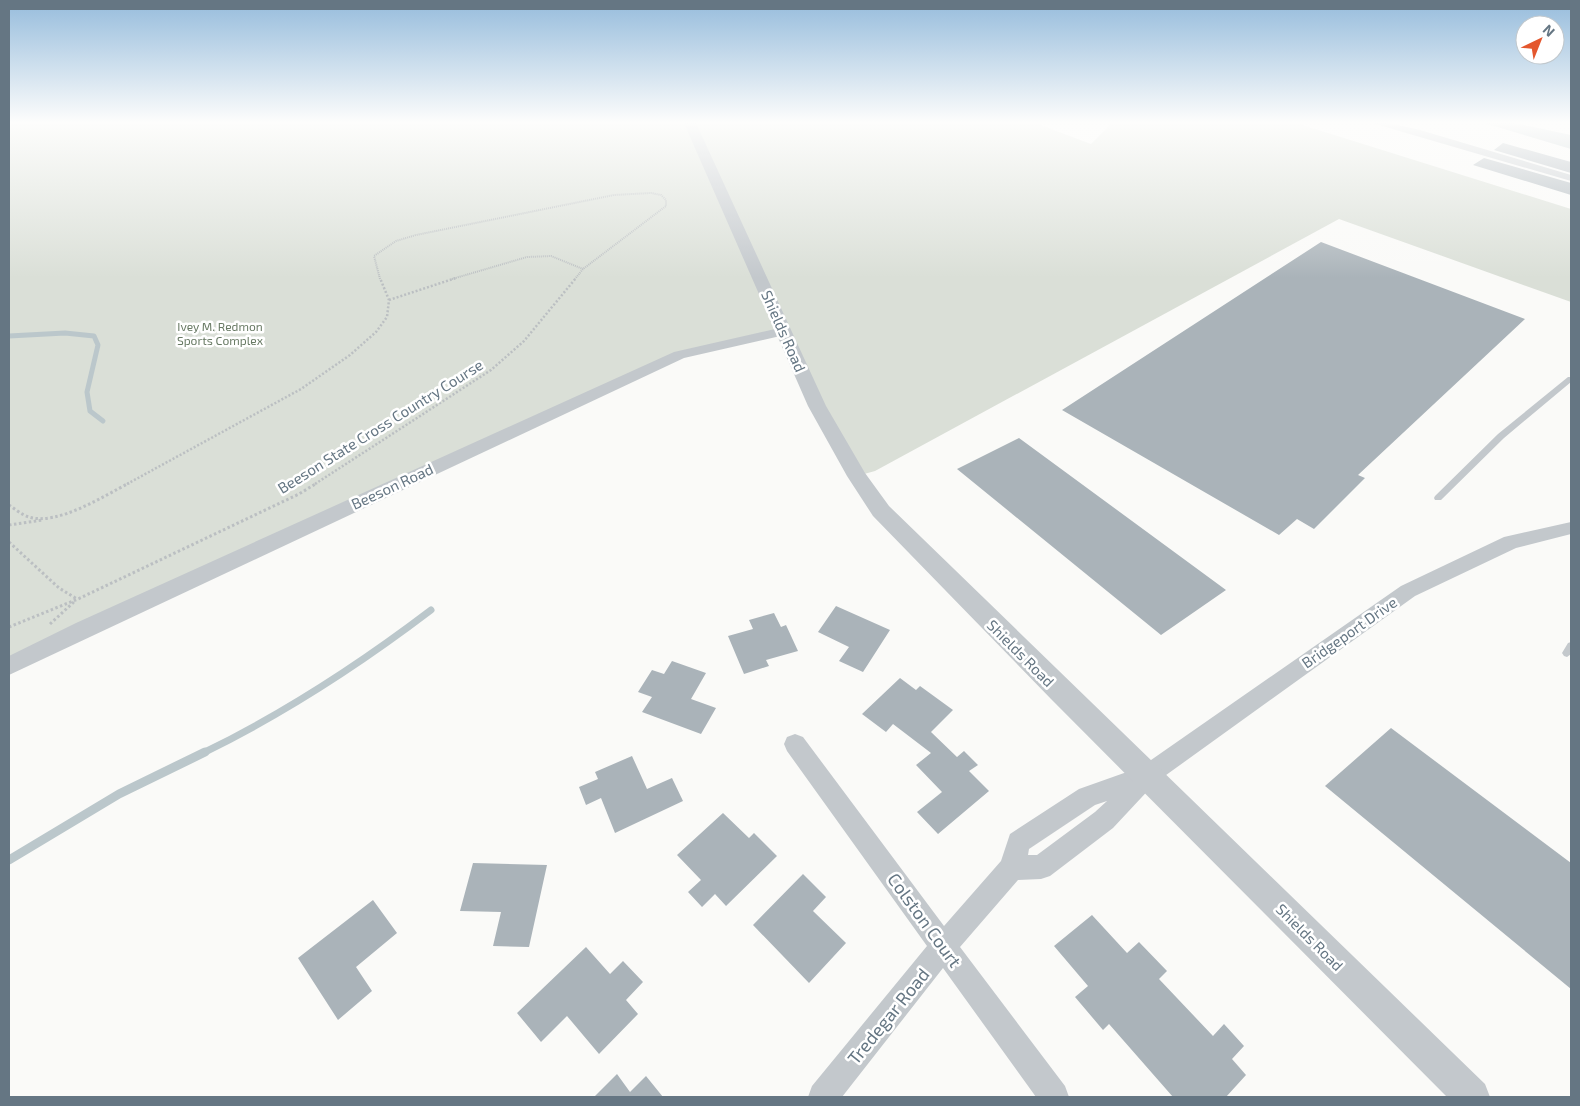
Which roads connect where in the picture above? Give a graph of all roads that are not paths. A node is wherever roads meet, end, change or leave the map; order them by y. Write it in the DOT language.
graph roads {
  1 [pos="713,175"];
  2 [pos="784,331"];
  3 [pos="1571,379"];
  4 [pos="1438,498"];
  5 [pos="1571,528"];
  6 [pos="9,666"];
  7 [pos="795,744"];
  8 [pos="1147,776"];
  9 [pos="1012,868"];
  10 [pos="944,946"];
  11 [pos="823,1097"];
  12 [pos="1054,1097"];
  13 [pos="1472,1097"];
  1 -- 2 [label="street, Shields Road"];
  2 -- 6 [label="street, Beeson Road"];
  2 -- 8 [label="street, Shields Road"];
  3 -- 4 [label="lane"];
  5 -- 8 [label="street, Bridgeport Drive"];
  7 -- 10 [label="street, Colston Court"];
  8 -- 9 [label="street"];
  8 -- 9 [label="street, Tredegar Road"];
  8 -- 13 [label="street, Shields Road"];
  9 -- 10 [label="street, Tredegar Road"];
  10 -- 11 [label="street, Tredegar Road"];
  10 -- 12 [label="street, Colston Court"];
}
